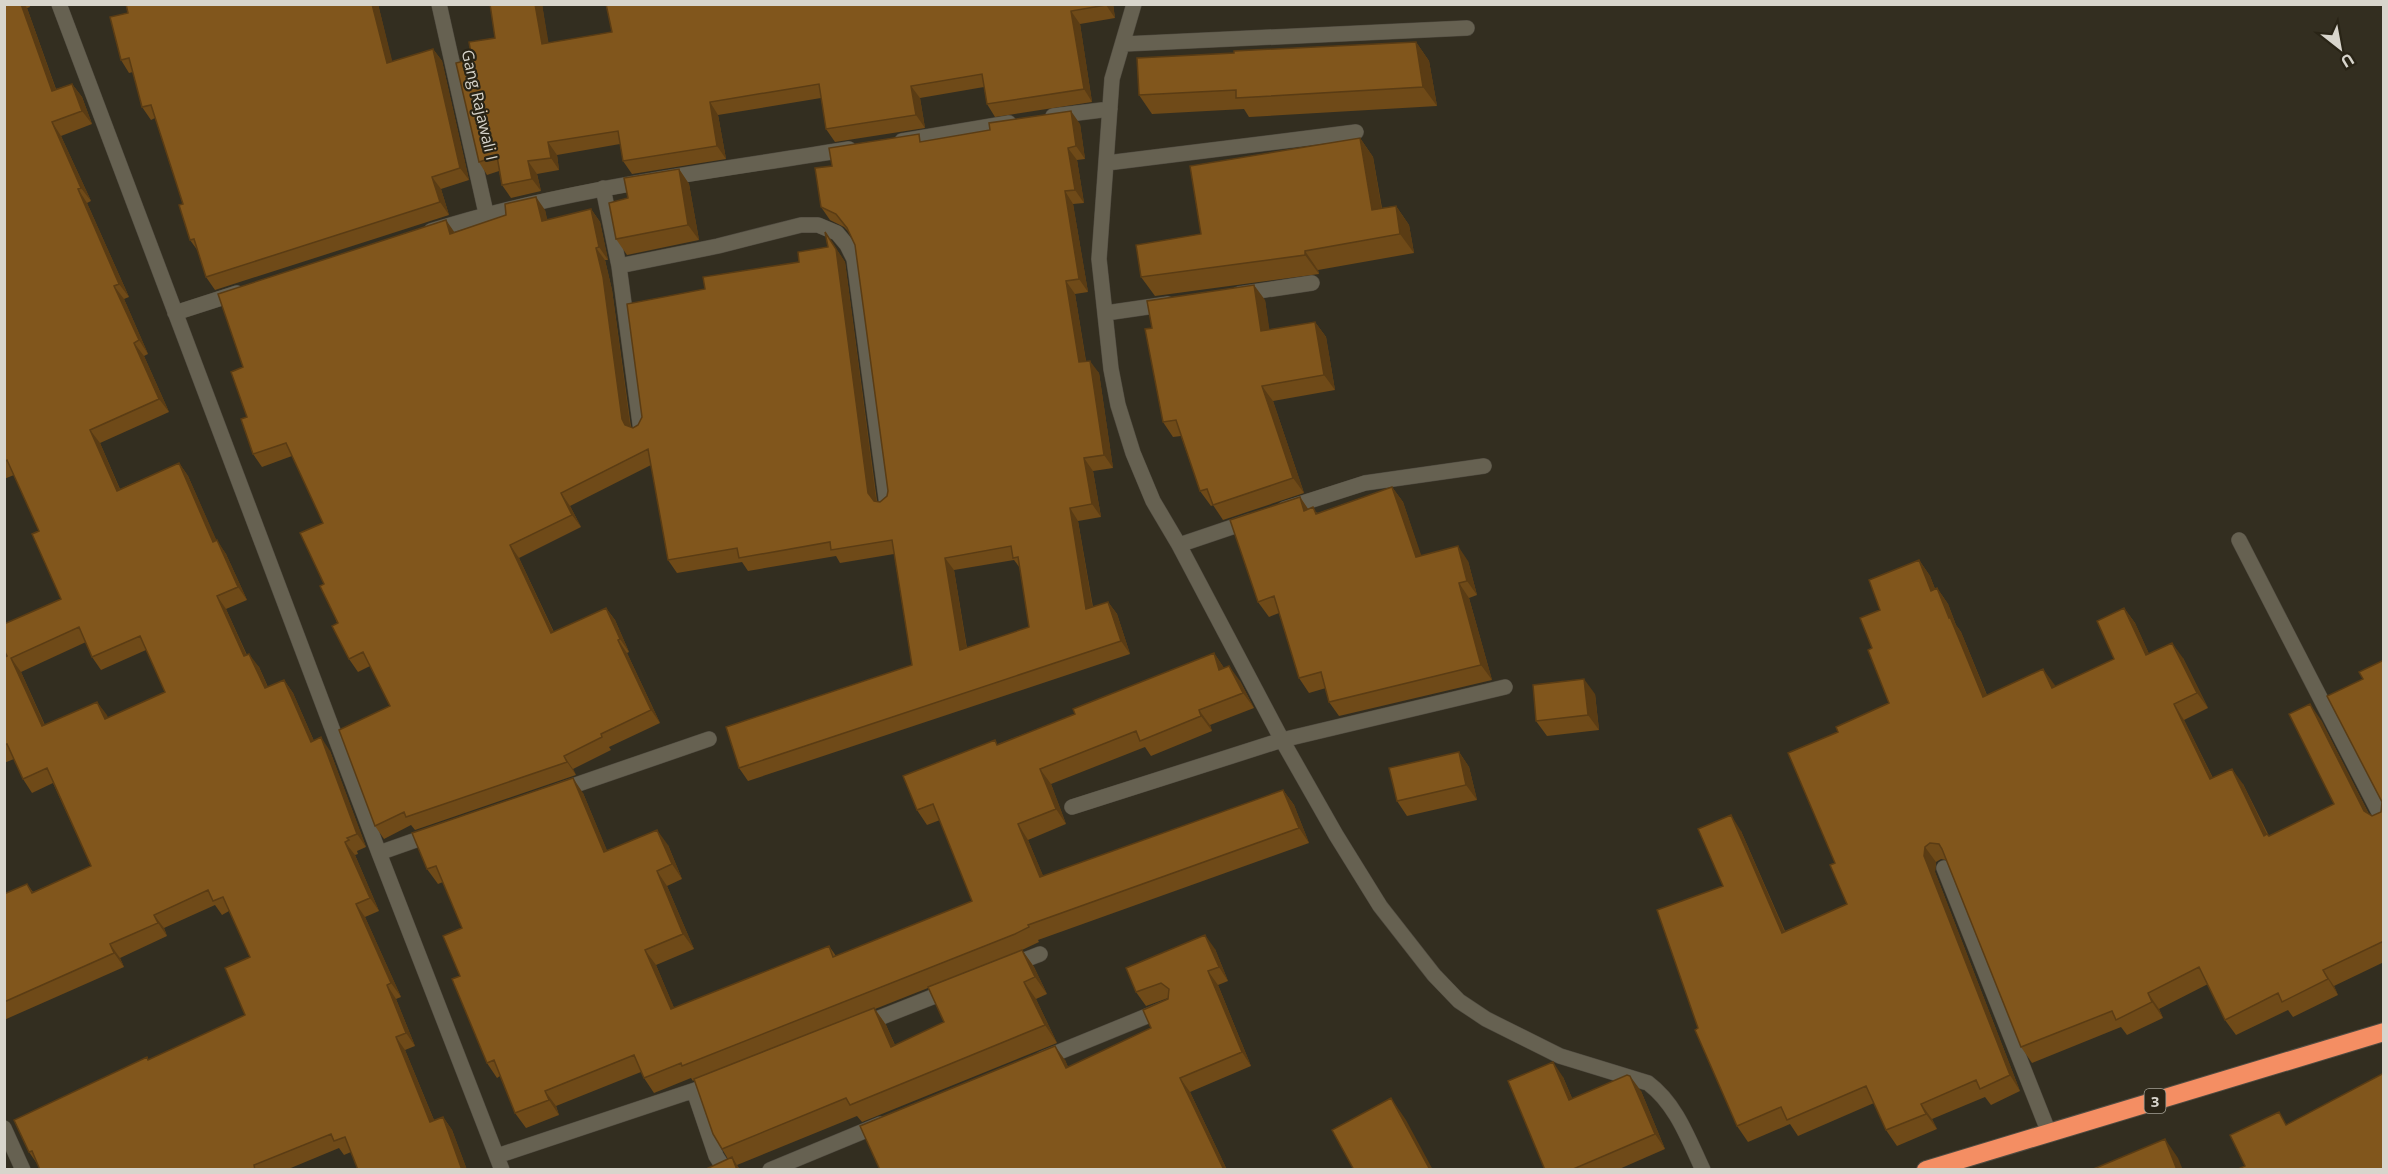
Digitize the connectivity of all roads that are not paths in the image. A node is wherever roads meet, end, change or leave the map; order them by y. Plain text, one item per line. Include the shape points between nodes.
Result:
1 (59, 4) edge
2 (439, 4) edge
3 (1134, 4) edge
4 (1467, 28) dead end
5 (1124, 44) junction
6 (1110, 109) junction
7 (1356, 132) dead end
8 (884, 144) edge
9 (861, 147) edge
10 (1107, 163) junction
11 (603, 188) junction
12 (486, 213) junction
13 (420, 235) edge
14 (619, 266) junction
15 (1312, 284) dead end
16 (253, 288) edge
17 (1220, 297) edge
18 (1186, 302) edge
19 (175, 313) junction
20 (1106, 313) junction
21 (641, 431) edge
22 (1484, 466) dead end
23 (886, 505) edge
24 (2240, 540) dead end
25 (1179, 545) junction
26 (1505, 687) dead end
27 (709, 739) dead end
28 (1282, 740) junction
29 (544, 796) edge
30 (1072, 807) dead end
31 (2384, 822) edge
32 (445, 830) edge
33 (379, 853) junction
34 (1944, 867) edge
35 (1040, 954) dead end
36 (997, 971) edge
37 (965, 984) edge
38 (1170, 1007) edge
39 (846, 1031) edge
40 (2384, 1032) edge
41 (1025, 1066) edge
42 (727, 1078) edge
43 (694, 1091) junction
44 (892, 1120) edge
45 (4, 1128) edge
46 (2049, 1133) junction
47 (500, 1163) edge
48 (23, 1170) edge
49 (725, 1170) edge
50 (770, 1170) edge
51 (1702, 1170) edge
52 (1926, 1170) edge

1 - 19 street
2 - 12 street, Gang Rajawali I
3 - 5 street
4 - 5 street
5 - 6 street via 1112,79
6 - 8 street
6 - 10 street
7 - 10 street
9 - 11 street
10 - 20 street via 1099,260
11 - 12 street
11 - 14 street
12 - 13 street
14 - 21 street
14 - 23 street via 801,225 818,225 837,233 854,259
15 - 17 street
16 - 19 street
18 - 20 street
19 - 33 street
20 - 25 street via 1111,369 1133,453 1153,501
22 - 25 street via 1365,483
24 - 31 street
25 - 28 street
26 - 28 street
27 - 29 street
28 - 30 street
28 - 51 street via 1380,906 1434,975 1459,1000 1496,1024 1560,1056 1648,1083 1674,1110
32 - 33 street
33 - 47 street
34 - 46 street
35 - 36 street
37 - 39 street
38 - 41 street
40 - 46 highway, 3
42 - 43 street
43 - 47 street
43 - 49 street via 716,1156
44 - 50 street
45 - 48 street
46 - 52 highway, 3

